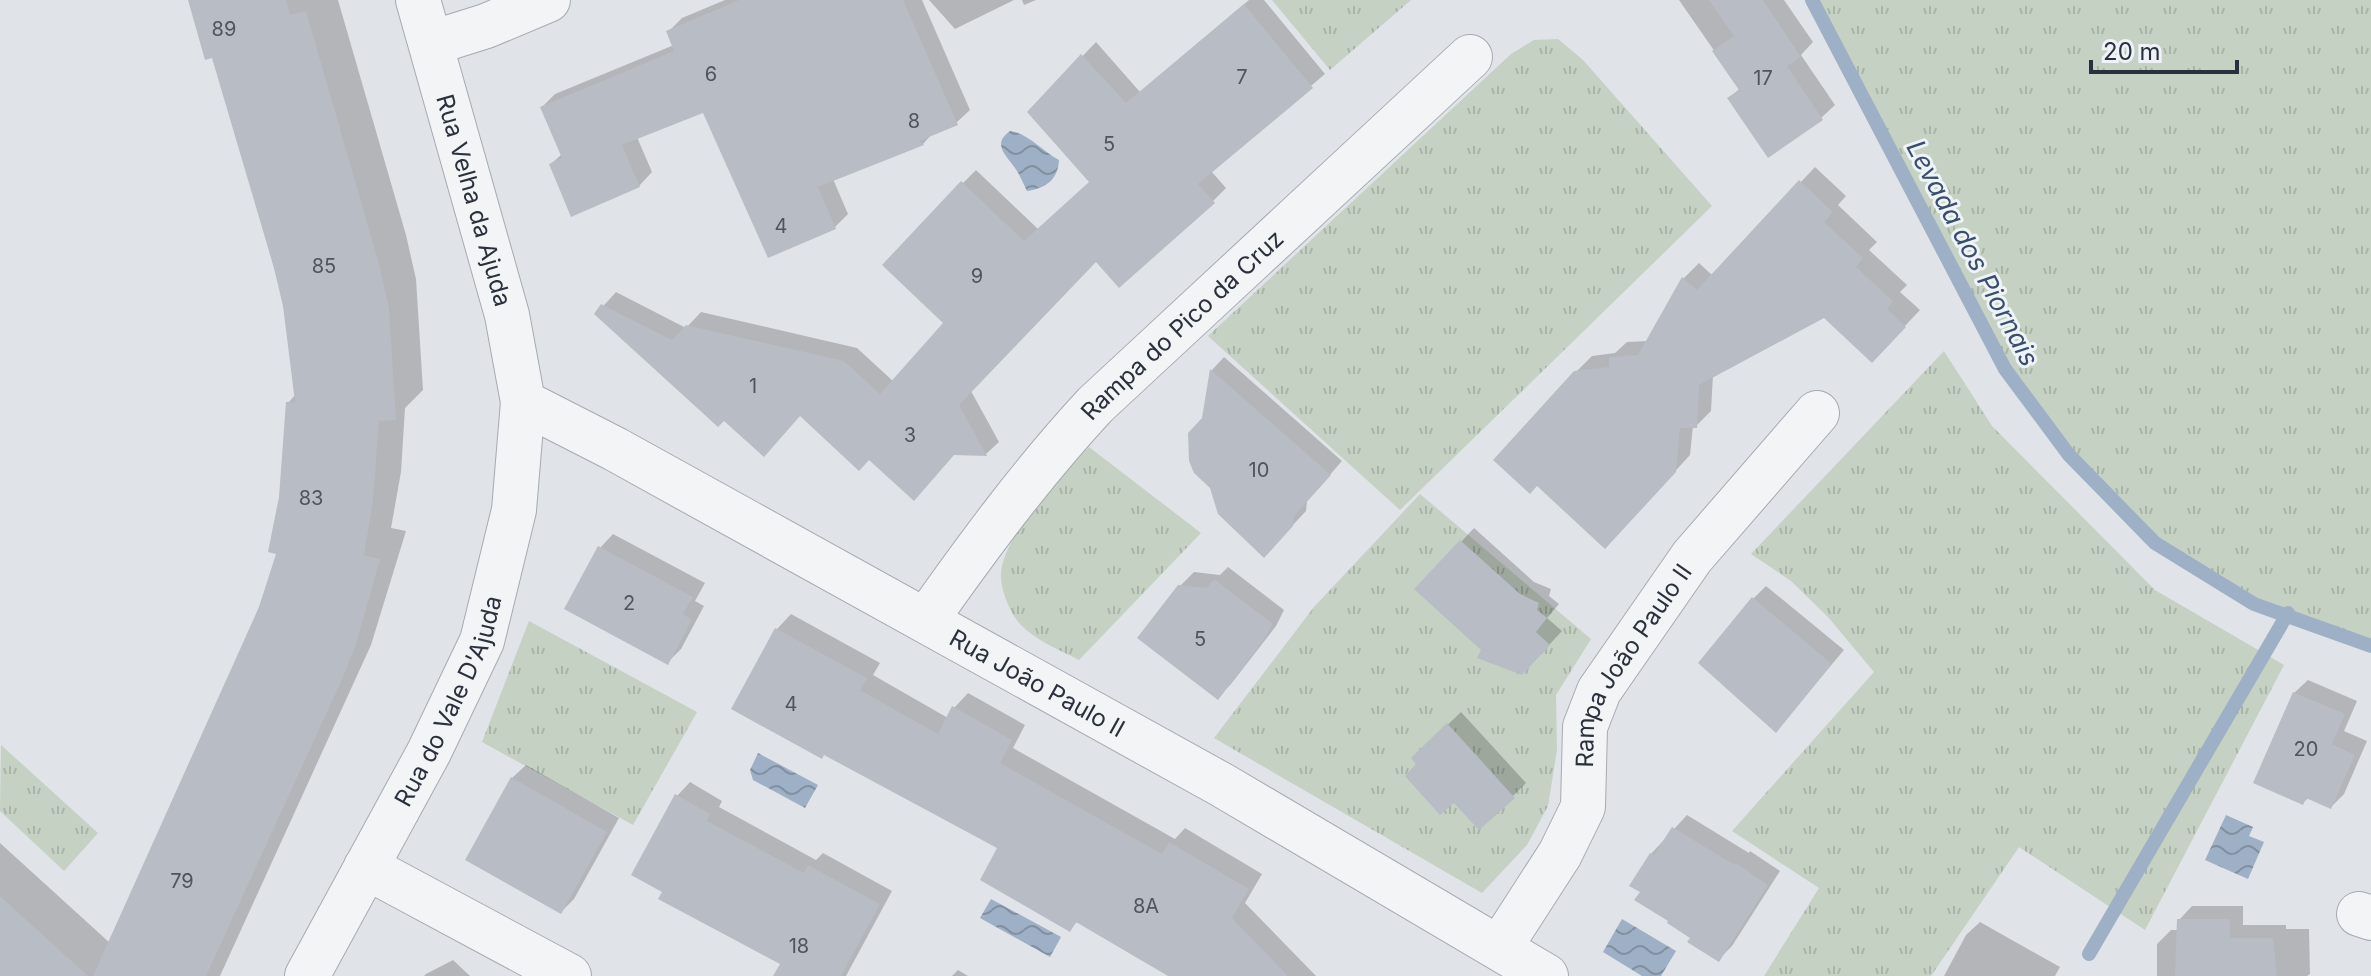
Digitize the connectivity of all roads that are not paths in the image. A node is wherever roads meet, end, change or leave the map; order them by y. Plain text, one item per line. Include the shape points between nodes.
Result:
1 (418, 0) edge
2 (548, 0) edge
3 (432, 43) junction
4 (1470, 57) dead end
5 (523, 402) junction
6 (1817, 413) dead end
7 (926, 620) junction
8 (366, 867) junction
9 (1500, 947) junction
10 (307, 976) edge
11 (569, 976) edge
12 (1546, 976) edge

1 - 3 street, Rua Velha da Ajuda
2 - 3 street
3 - 5 street, Rua Velha da Ajuda via 507,315
4 - 7 street, Rampa do Pico da Cruz via 1095,405 1004,511
5 - 7 street, Rua João Paulo II
5 - 8 street, Rua do Vale D'Ajuda via 514,510 482,641
6 - 9 street, Rampa João Paulo II via 1692,557 1599,691 1585,727 1583,807 1560,854
7 - 9 street, Rua João Paulo II
8 - 10 street, Rua do Vale D'Ajuda
8 - 11 street
9 - 12 street, Rua João Paulo II

